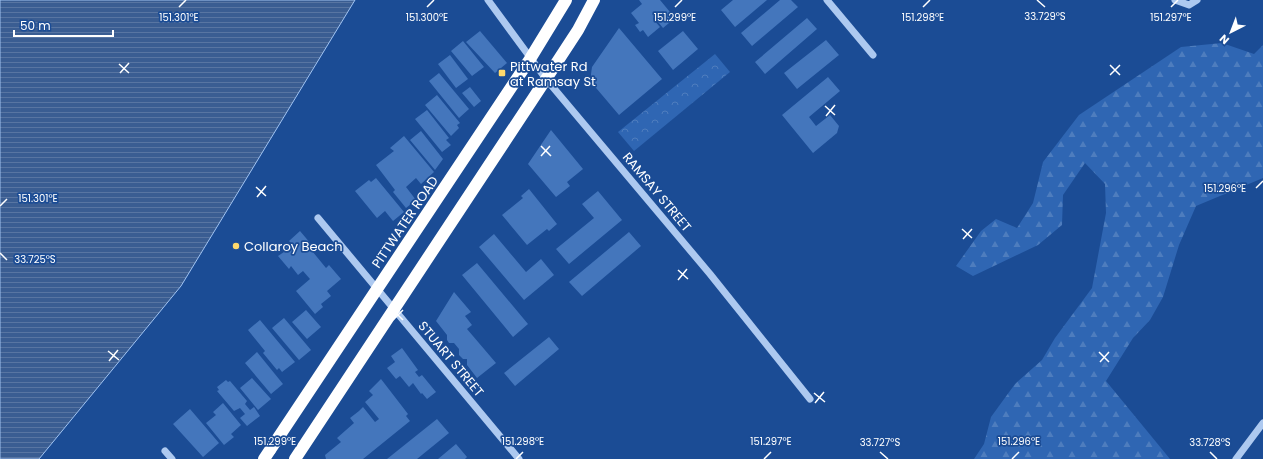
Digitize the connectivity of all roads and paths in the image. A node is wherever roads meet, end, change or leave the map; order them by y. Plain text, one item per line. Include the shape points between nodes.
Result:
1 (488, 0) edge
2 (566, 0) edge
3 (594, 0) edge
4 (827, 0) edge
5 (1174, 0) edge
6 (1198, 0) edge
7 (873, 55) dead end
8 (530, 59) junction
9 (546, 79) junction
10 (318, 218) dead end
11 (377, 289) junction
12 (394, 309) junction
13 (810, 399) dead end
14 (1263, 423) edge
15 (166, 450) dead end
16 (172, 459) edge
17 (264, 459) edge
18 (295, 459) edge
19 (519, 459) edge
20 (1236, 459) edge

1 - 8 street, RAMSAY STREET
2 - 8 highway, PITTWATER ROAD
3 - 9 highway
4 - 7 street
5 - 6 street via 1189,5
8 - 9 street, RAMSAY STREET
8 - 11 highway, PITTWATER ROAD
9 - 12 highway
9 - 13 street, RAMSAY STREET via 710,274
10 - 11 street, STUART STREET
11 - 12 street, STUART STREET
11 - 17 highway, PITTWATER ROAD
12 - 18 highway
12 - 19 street, STUART STREET
14 - 20 street
15 - 16 street

